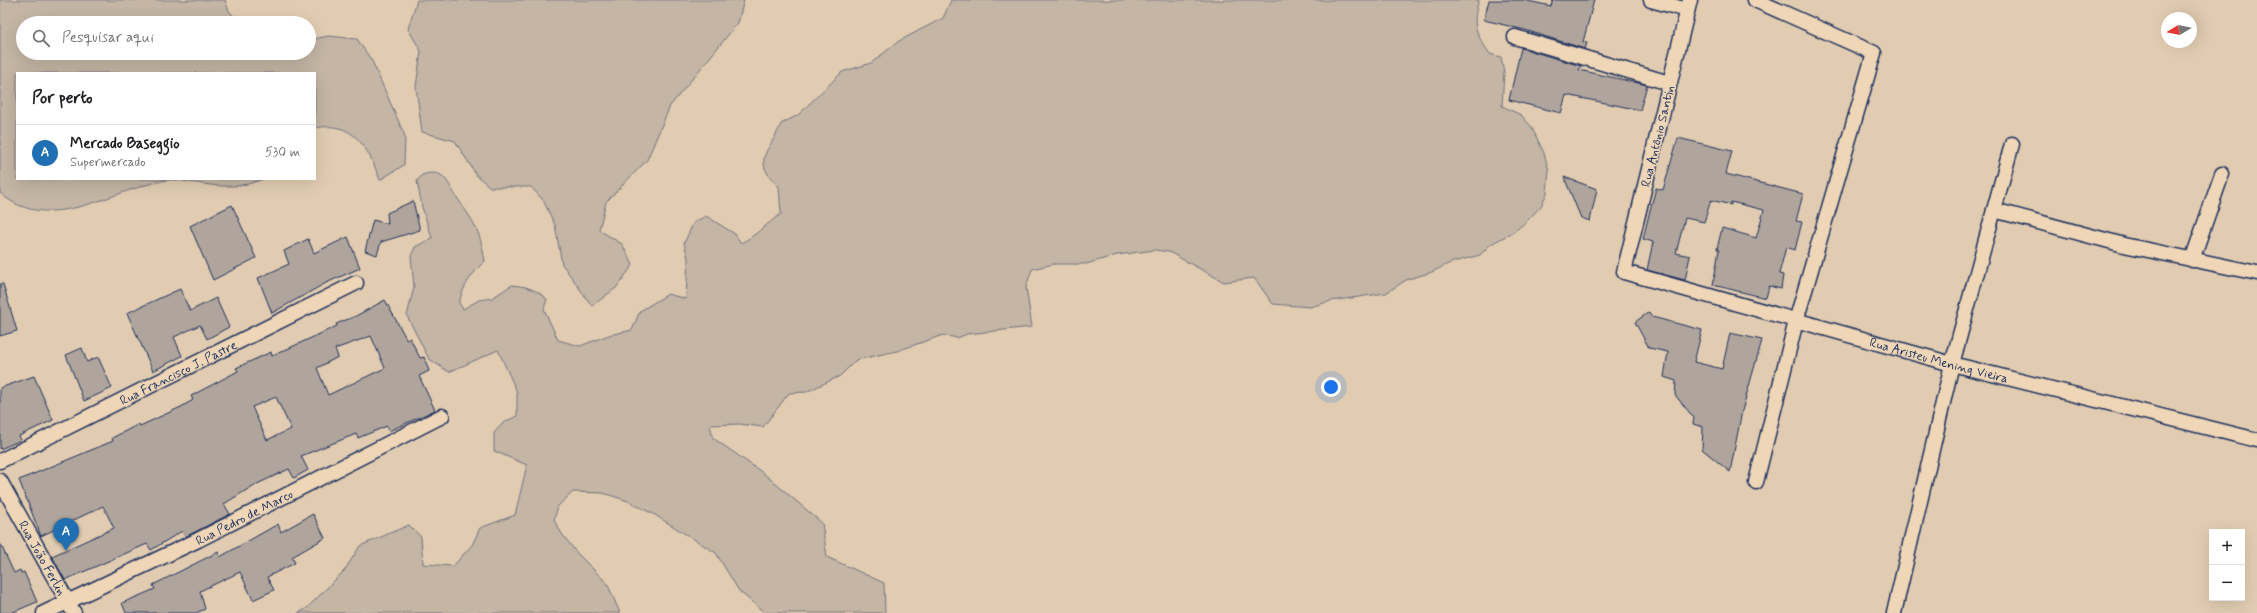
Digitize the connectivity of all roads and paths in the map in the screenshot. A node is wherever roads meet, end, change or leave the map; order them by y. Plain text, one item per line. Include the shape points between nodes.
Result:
1 (1651, 0) edge
2 (1755, 0) edge
3 (1688, 5) edge
4 (1515, 37) dead end
5 (1669, 83) junction
6 (2012, 144) dead end
7 (2222, 174) dead end
8 (1994, 210) junction
9 (2192, 260) junction
10 (1624, 272) joint
11 (2257, 273) edge
12 (356, 283) dead end
13 (1796, 321) junction
14 (1952, 364) junction
15 (442, 416) dead end
16 (2257, 440) edge
17 (0, 461) edge
18 (0, 481) edge
19 (1756, 482) dead end
20 (70, 608) edge
21 (44, 613) edge
22 (1894, 613) edge

1 - 3 street
2 - 13 street via 1874,53
3 - 5 street, Rua Antônio Santin
4 - 5 street
5 - 10 street, Rua Antônio Santin
6 - 8 street
7 - 9 street
8 - 9 street via 2124,245
8 - 14 street
9 - 11 street
10 - 13 street, Rua Aristeu Mening Vieira
12 - 17 street, Rua Francisco J. Pastre
13 - 14 street, Rua Aristeu Mening Vieira
13 - 19 street
14 - 16 street, Rua Aristeu Mening Vieira
14 - 22 street
15 - 20 street, Rua Pedro de Marco
18 - 20 street, Rua João Ferlin
20 - 21 street, Rua Pedro de Marco

